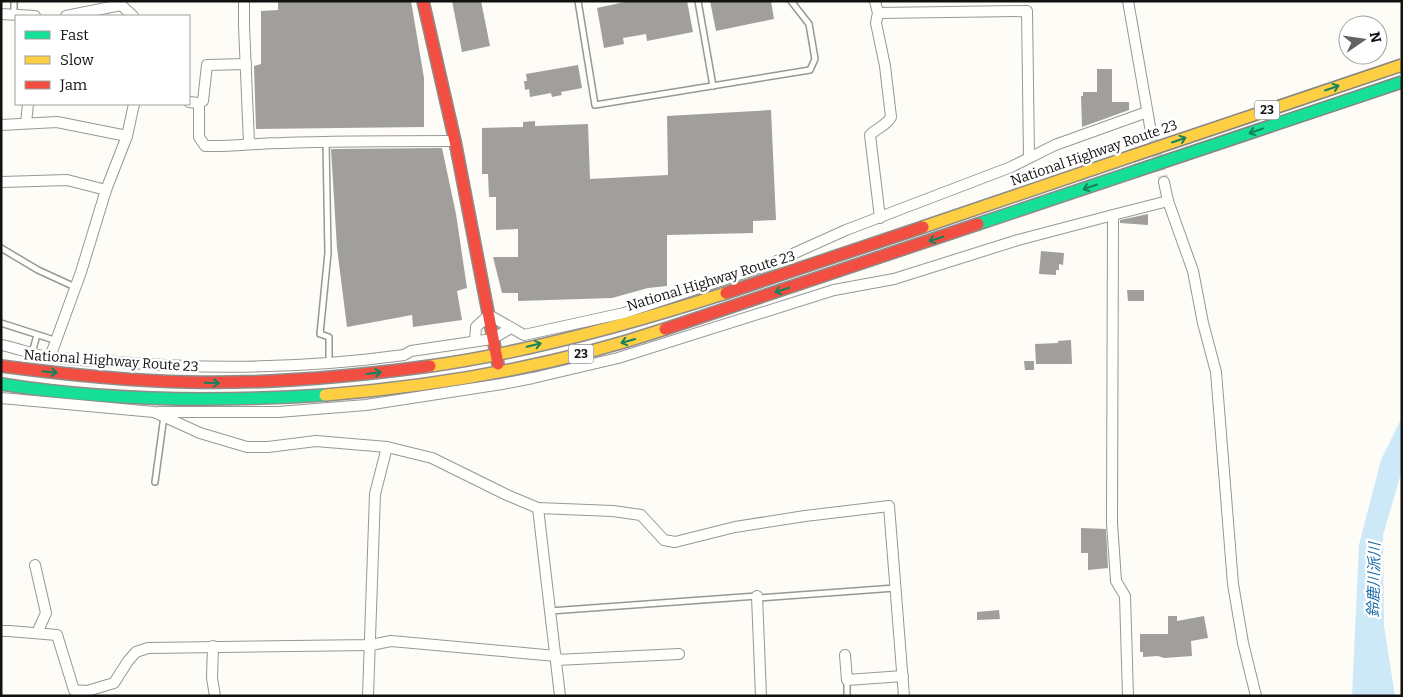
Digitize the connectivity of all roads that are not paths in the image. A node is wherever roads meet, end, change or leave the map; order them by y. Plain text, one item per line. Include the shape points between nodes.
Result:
1 (14, 1) edge
2 (244, 1) edge
3 (423, 1) edge
4 (578, 1) edge
5 (698, 1) edge
6 (791, 1) edge
7 (874, 1) edge
8 (1128, 1) edge
9 (120, 3) edge
10 (878, 13) junction
11 (1, 14) edge
12 (14, 14) junction
13 (24, 15) edge
14 (70, 15) edge
15 (132, 15) edge
16 (246, 64) junction
17 (1402, 65) edge
18 (1402, 82) edge
19 (713, 86) junction
20 (194, 103) edge
21 (28, 105) edge
22 (134, 105) edge
23 (1147, 112) junction
24 (26, 123) junction
25 (1, 125) edge
26 (1151, 132) tunnel mouth
27 (127, 136) junction
28 (455, 141) junction
29 (326, 142) junction
30 (249, 143) junction
31 (1030, 157) junction
32 (2, 182) edge
33 (1164, 182) tunnel mouth
34 (106, 190) junction
35 (1168, 201) junction
36 (1113, 215) junction
37 (880, 218) junction
38 (1, 248) edge
39 (75, 287) junction
40 (489, 315) junction
41 (1, 324) edge
42 (511, 328) junction
43 (37, 335) junction
44 (51, 339) dead end
45 (492, 339) junction
46 (475, 341) junction
47 (1, 345) edge
48 (32, 353) junction
49 (496, 354) junction
50 (404, 355) junction
51 (50, 357) junction
52 (329, 363) junction
53 (1, 366) edge
54 (406, 369) junction
55 (500, 372) junction
56 (1, 384) edge
57 (1, 398) edge
58 (159, 414) junction
59 (387, 447) junction
60 (155, 482) dead end
61 (538, 508) junction
62 (35, 565) dead end
63 (896, 588) junction
64 (757, 597) junction
65 (550, 611) junction
66 (1, 631) edge
67 (37, 633) junction
68 (371, 645) junction
69 (213, 646) junction
70 (679, 654) dead end
71 (845, 655) dead end
72 (556, 658) junction
73 (903, 676) junction
74 (847, 680) junction
75 (87, 693) edge
76 (215, 696) edge
77 (368, 696) edge
78 (560, 696) edge
79 (760, 696) edge
80 (847, 696) edge
81 (904, 696) edge
82 (1128, 696) edge
83 (1256, 696) edge

1 - 12 lane
2 - 16 street
3 - 28 main road
4 - 19 lane via 595,105
5 - 19 lane
6 - 19 lane via 808,24 815,59 810,70
7 - 10 street
8 - 23 street
9 - 14 street
9 - 15 street
10 - 31 street via 1027,10
10 - 37 street via 876,23 891,117 870,136
11 - 12 street
12 - 13 street
16 - 20 street via 207,65 203,101
16 - 30 street
49 -> 17 main road, National Highway Route 23 / 23, bridge via 645,319 766,281
18 -> 55 main road, National Highway Route 23 / 23, bridge via 638,338
20 - 30 street via 199,137 206,146 228,147
21 - 24 street
22 - 27 street
23 - 26 street
23 - 31 street
24 - 25 street
24 - 27 street via 57,122
27 - 34 street
28 - 29 street
28 - 40 main road
29 - 30 street
29 - 52 lane via 328,253 320,334 329,337
31 - 37 street
32 - 34 street via 66,180
33 - 35 street
34 - 39 street
35 - 36 street
35 - 83 street via 1193,271 1216,372 1233,584
36 - 58 street via 1018,240 894,279 834,290 569,371 356,406 278,412
36 - 82 street via 1112,523 1116,581 1125,596
37 - 42 street via 768,265 624,313 524,335
38 - 39 lane
39 - 51 street
40 - 42 street
40 - 45 main road
40 - 46 street via 476,326
41 - 43 lane
42 - 45 street
43 - 44 lane
43 - 48 lane
45 - 46 street
45 - 49 main road
46 - 50 street
47 - 48 street
48 - 51 street
49 - 54 main road, National Highway Route 23 / 23
49 - 55 main road
50 - 52 street
50 - 54 street
51 - 52 street via 214,367
53 -> 54 main road, National Highway Route 23 / 23 via 123,380 210,383 297,381
55 - 56 main road, National Highway Route 23 / 23 via 346,394 261,398 118,396
57 - 58 street
58 - 59 street via 247,447 316,440
58 - 60 lane
59 - 61 street via 432,458
59 - 68 street via 375,494
61 - 63 street via 640,515 664,540 675,542 735,527 889,506
61 - 65 street
62 - 67 street via 46,613
63 - 64 lane
63 - 73 street
64 - 65 lane
64 - 79 street
65 - 72 street
66 - 67 street
67 - 75 street via 57,635 74,690
68 - 69 street
68 - 72 street via 391,641
68 - 77 street
69 - 75 street via 148,648 136,652 114,683
69 - 76 street
70 - 72 street
71 - 74 street
72 - 78 street
73 - 74 street
73 - 81 street
74 - 80 lane

